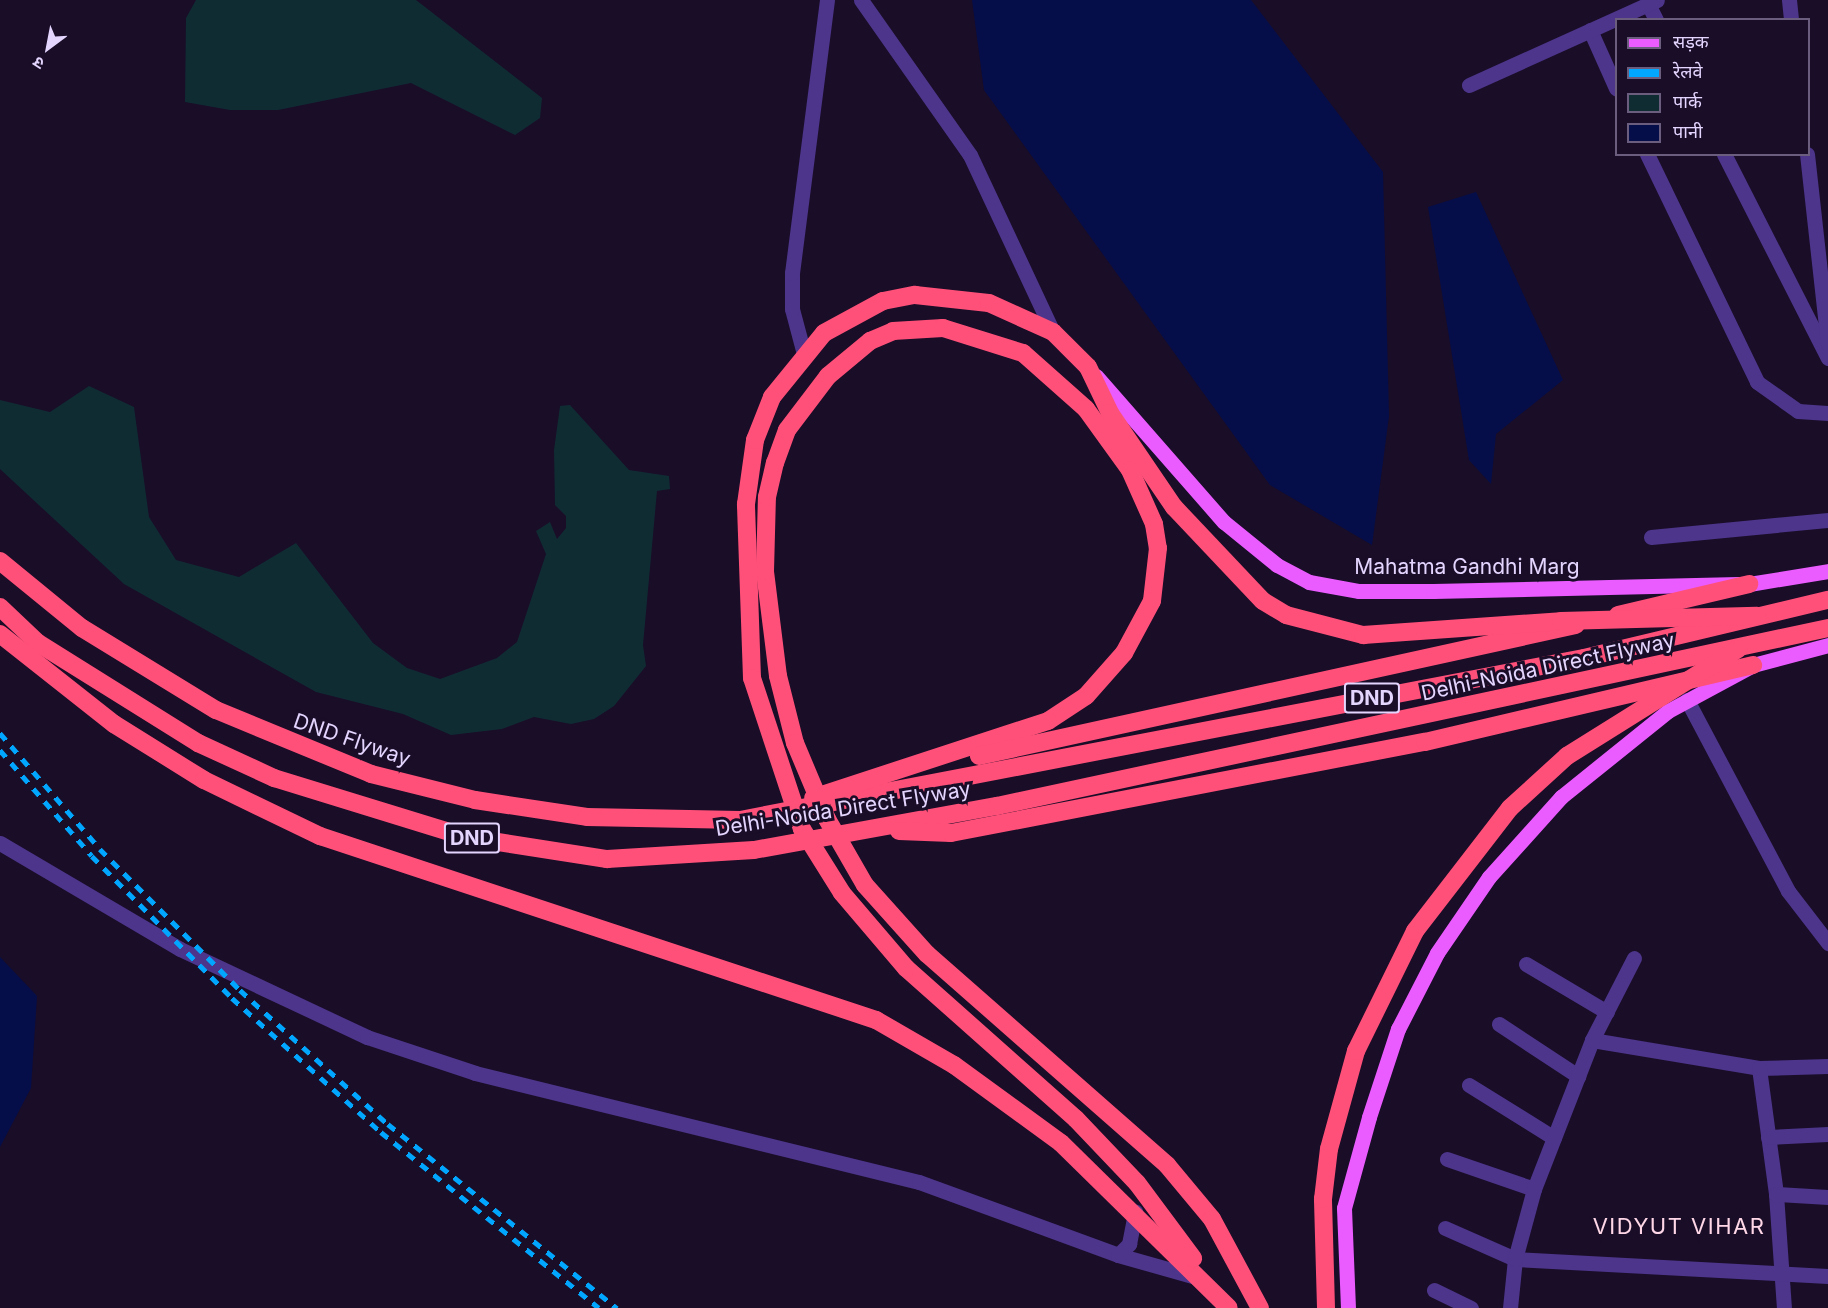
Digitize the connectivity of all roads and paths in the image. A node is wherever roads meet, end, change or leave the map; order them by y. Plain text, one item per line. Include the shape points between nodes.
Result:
1 (828, 0) edge
2 (861, 0) edge
3 (1789, 0) edge
4 (1653, 2) edge
5 (1617, 18) edge
6 (1656, 18) edge
7 (1791, 18) edge
8 (1615, 19) edge
9 (1590, 30) junction
10 (1615, 84) edge
11 (1468, 85) dead end
12 (1648, 156) edge
13 (1725, 156) edge
14 (1807, 156) edge
15 (1053, 332) junction
16 (1828, 344) edge
17 (804, 354) junction
18 (1828, 358) edge
19 (1088, 367) junction
20 (1828, 413) edge
21 (1828, 520) edge
22 (1651, 537) dead end
23 (0, 561) edge
24 (1828, 571) edge
25 (1749, 584) junction
26 (1828, 600) edge
27 (0, 607) edge
28 (1757, 616) junction
29 (1828, 628) edge
30 (0, 634) edge
31 (1828, 645) edge
32 (1738, 649) junction
33 (1753, 665) junction
34 (1687, 700) junction
35 (889, 775) junction
36 (740, 820) junction
37 (864, 830) junction
38 (0, 843) edge
39 (1828, 943) edge
40 (1634, 958) dead end
41 (1526, 964) dead end
42 (1607, 1012) junction
43 (1498, 1024) dead end
44 (1592, 1040) junction
45 (1828, 1066) edge
46 (1759, 1068) junction
47 (1578, 1076) junction
48 (1469, 1085) dead end
49 (1828, 1134) edge
50 (1768, 1137) junction
51 (1554, 1138) junction
52 (1447, 1159) dead end
53 (1534, 1189) junction
54 (1776, 1194) junction
55 (1828, 1197) edge
56 (1135, 1212) junction
57 (1445, 1228) dead end
58 (1118, 1255) junction
59 (1515, 1259) junction
60 (1781, 1276) junction
61 (1828, 1276) edge
62 (1196, 1277) junction
63 (1434, 1290) dead end
64 (1229, 1308) edge
65 (1260, 1308) edge
66 (1326, 1308) edge
67 (1348, 1308) edge
68 (1471, 1308) edge
69 (1510, 1308) edge
70 (1784, 1308) edge

1 - 17 street via 792,273 792,309
2 - 15 street via 970,155
3 - 7 street
4 - 5 street
4 - 6 street
8 - 9 street
9 - 10 street
9 - 11 street
12 - 20 street via 1757,382 1798,411
13 - 18 street
14 - 16 street
15 - 17 highway via 989,303 915,295 857,313
15 - 19 highway
17 - 64 highway, bridge via 772,397 749,466 744,552 752,678 802,829 842,893 906,968 1076,1119 1137,1183
19 - 25 main road, Mahatma Gandhi Marg via 1224,522 1277,565 1309,582 1368,591
19 - 28 highway, bridge via 1110,413 1174,507 1263,601 1286,615 1363,635 1561,621
21 - 22 street
23 - 36 highway, DND Flyway via 82,628 216,710 294,747 371,774 475,800 587,817
24 - 25 main road, Mahatma Gandhi Marg
25 - 35 highway via 1397,668
26 - 28 highway
27 - 37 highway, Delhi-Noida Direct Flyway / DND via 38,643 198,743 354,805 466,837 608,859 754,850
28 - 36 highway, Delhi-Noida Direct Flyway / DND, bridge via 1584,658 986,776
29 - 32 highway, Delhi-Noida Direct Flyway
30 - 56 highway via 114,724 204,780 320,836 876,1020 954,1065 1061,1143
31 - 33 main road
32 - 37 highway, Delhi-Noida Direct Flyway / DND via 997,806
32 - 66 highway, bridge via 1567,756 1489,832 1415,931 1356,1052 1329,1149 1323,1199
33 - 34 main road
33 - 37 highway via 1425,741 951,833
34 - 39 street via 1788,891
34 - 67 main road via 1561,797 1489,877 1437,954 1398,1029 1344,1208
35 - 36 highway
35 - 65 highway, bridge via 1048,721 1086,696 1124,653 1152,601 1158,548 1154,524 1130,470 1086,409 1045,369 994,340 919,328 870,341 828,376 787,430 767,497 765,571 778,676 795,743 827,819 866,885 927,954 1167,1165 1212,1219
38 - 58 street via 180,949 367,1037 475,1073 919,1182
40 - 42 street
41 - 42 street
42 - 44 street
43 - 47 street
44 - 46 street
44 - 47 street
45 - 46 street
46 - 50 street
47 - 51 street
48 - 51 street
49 - 50 street
50 - 54 street
51 - 53 street
52 - 53 street
53 - 59 street
54 - 55 street
54 - 60 street
56 - 58 street via 1129,1244
56 - 62 highway
57 - 59 street
58 - 62 street
59 - 60 street
59 - 69 street
60 - 61 street
60 - 70 street
62 - 64 highway
63 - 68 street

